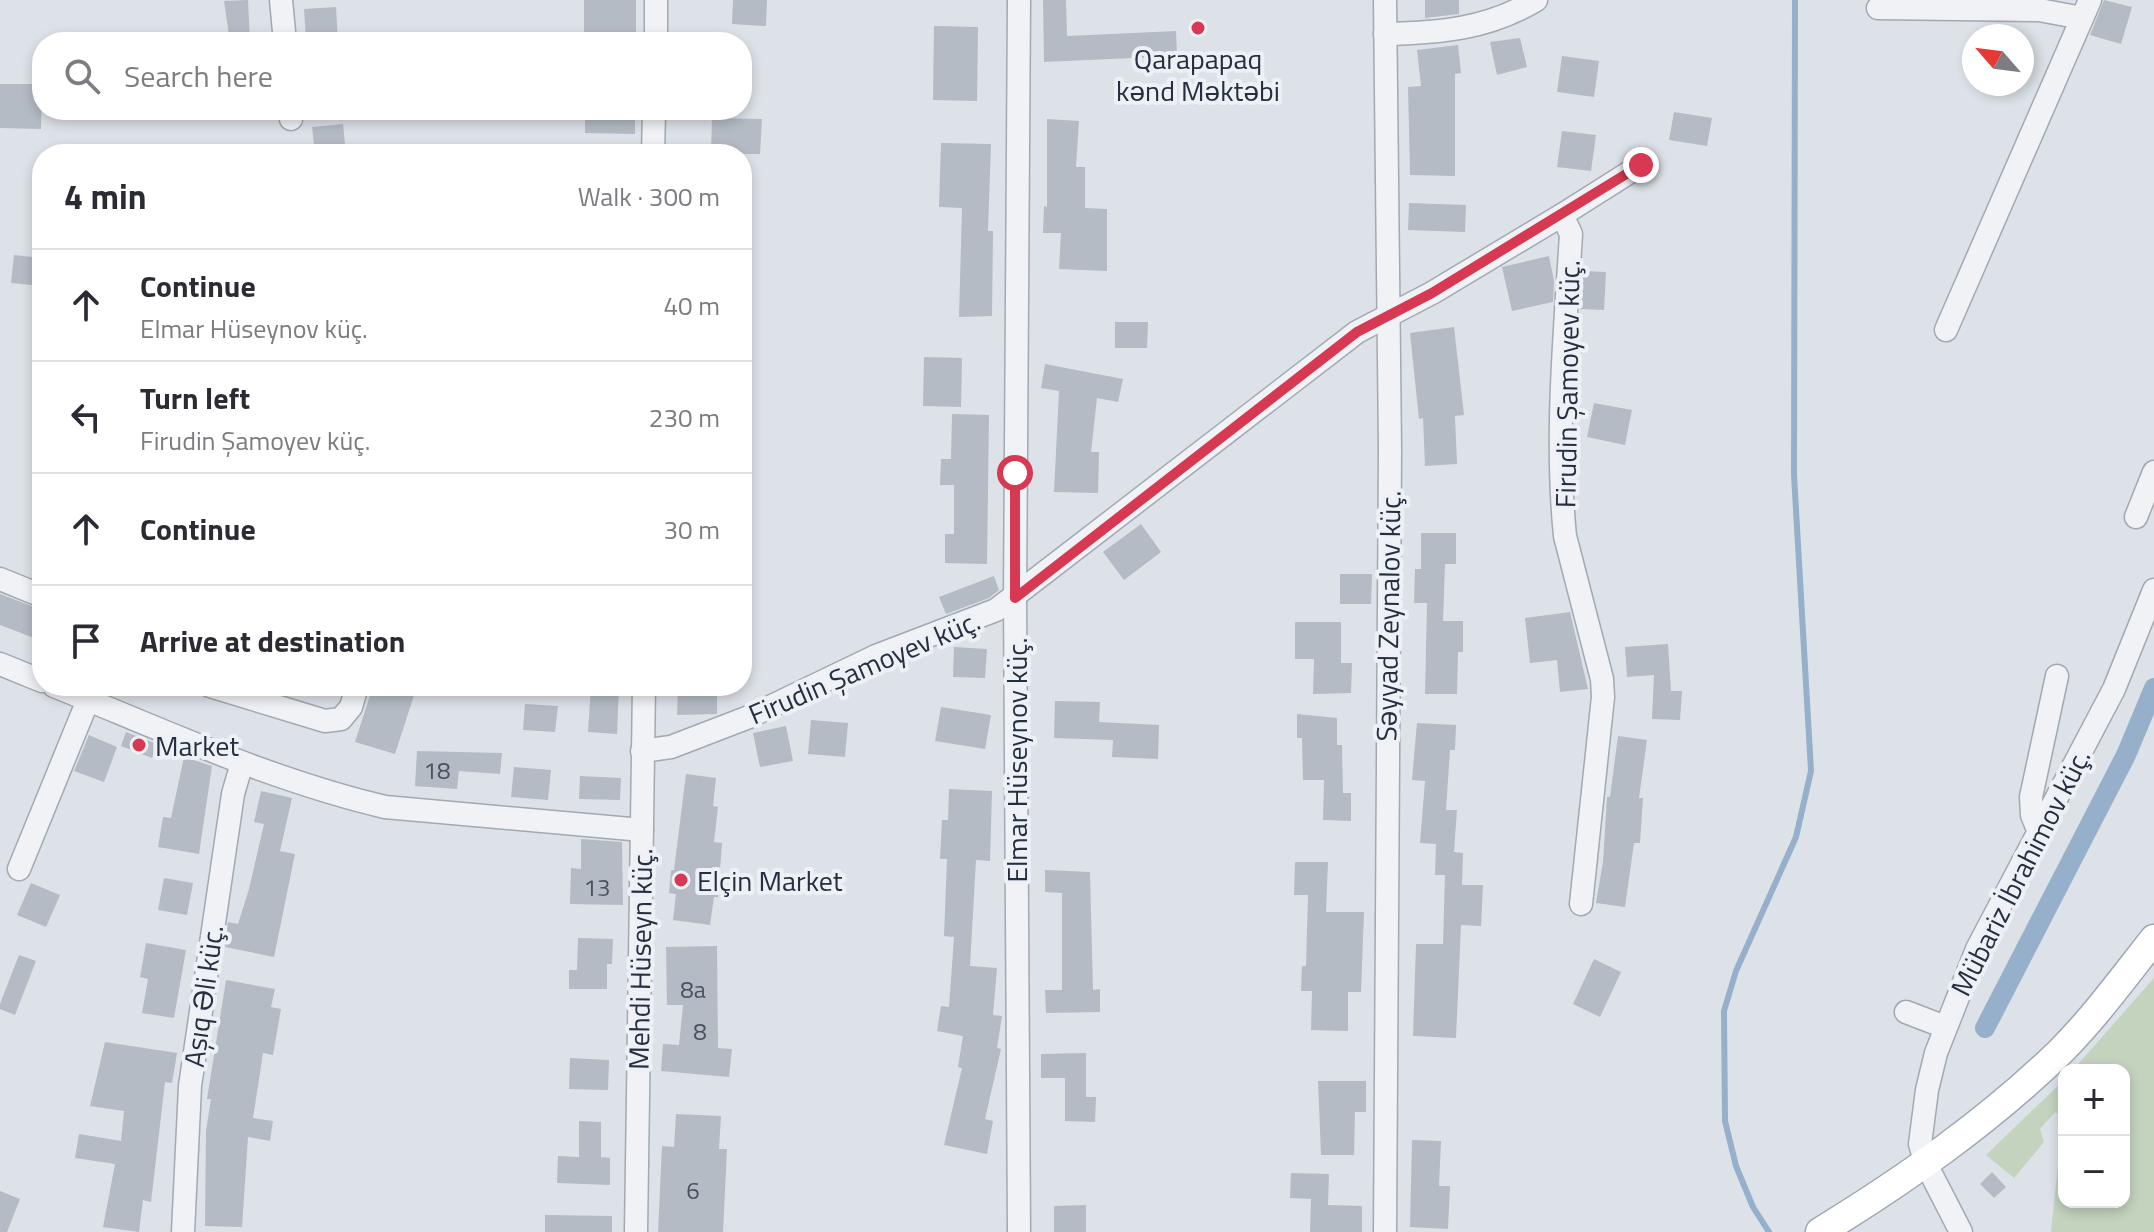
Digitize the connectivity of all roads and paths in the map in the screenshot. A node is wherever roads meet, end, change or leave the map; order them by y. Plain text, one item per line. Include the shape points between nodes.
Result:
1 (281, 0) edge
2 (656, 0) edge
3 (1019, 0) edge
4 (1385, 0) edge
5 (1536, 0) edge
6 (1878, 8) dead end
7 (2086, 9) edge
8 (284, 32) edge
9 (656, 32) edge
10 (1385, 34) junction
11 (654, 120) edge
12 (653, 144) edge
13 (1641, 165) dead end
14 (1562, 215) junction
15 (1386, 315) junction
16 (1946, 330) dead end
17 (2154, 472) edge
18 (2136, 517) dead end
19 (0, 579) edge
20 (2154, 590) edge
21 (32, 592) edge
22 (1015, 598) junction
23 (0, 664) edge
24 (2057, 676) dead end
25 (32, 677) edge
26 (69, 696) edge
27 (82, 696) edge
28 (243, 696) edge
29 (354, 696) edge
30 (644, 696) edge
31 (642, 751) junction
32 (242, 763) junction
33 (642, 830) junction
34 (2039, 832) junction
35 (19, 869) dead end
36 (1581, 904) dead end
37 (2154, 939) edge
38 (1906, 1012) dead end
39 (1945, 1027) junction
40 (1926, 1164) junction
41 (183, 1232) edge
42 (636, 1232) edge
43 (1019, 1232) edge
44 (1385, 1232) edge
45 (1820, 1232) edge
46 (1961, 1232) edge

1 - 8 street
2 - 9 street
3 - 22 street, Elmar Hüseynov küç.
4 - 10 street, Səyyad Zeynalov küç.
5 - 10 street via 1476,27
6 - 7 street
7 - 16 street
10 - 15 street, Səyyad Zeynalov küç.
11 - 12 street
13 - 14 street
14 - 15 street, Firudin Şamoyev küç.
14 - 36 street, Firudin Şamoyev küç. via 1571,234 1560,460 1563,514 1603,697
15 - 22 street, Firudin Şamoyev küç. via 1255,409
15 - 44 street, Səyyad Zeynalov küç. via 1390,449
17 - 18 street
19 - 21 street
20 - 34 street, Mübariz İbrahimov küç. via 2114,689
22 - 31 street, Firudin Şamoyev küç. via 749,717 671,747
22 - 43 street, Elmar Hüseynov küç.
23 - 25 street
24 - 34 street via 2031,797
26 - 35 street
27 - 32 street
28 - 29 street via 325,721 341,719
30 - 31 street, Mehdi Hüseyn küç.
31 - 33 street, Mehdi Hüseyn küç.
32 - 33 street via 385,807
32 - 41 street, Aşıq Əli küç. via 228,822 194,1055
33 - 42 street, Mehdi Hüseyn küç.
34 - 39 street, Mübariz İbrahimov küç. via 1977,949
37 - 40 main road via 2061,1051
38 - 39 street
39 - 40 street, Mübariz İbrahimov küç. via 1921,1128
40 - 45 main road
40 - 46 street

